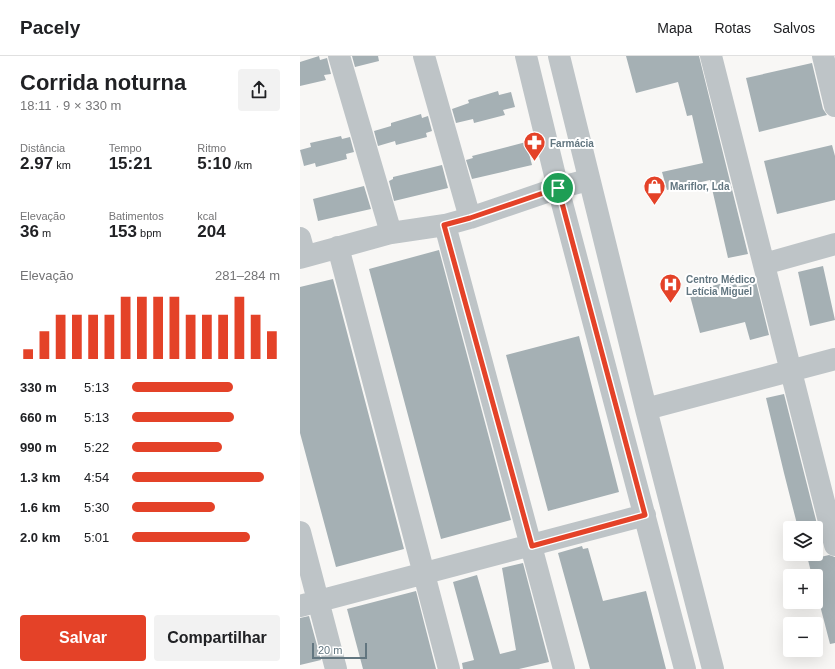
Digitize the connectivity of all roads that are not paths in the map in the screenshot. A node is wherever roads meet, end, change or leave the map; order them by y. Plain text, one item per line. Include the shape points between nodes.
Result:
1 (339, 56) edge
2 (424, 56) edge
3 (526, 56) edge
4 (559, 56) edge
5 (711, 56) edge
6 (828, 60) edge
7 (835, 106) edge
8 (588, 180) junction
9 (558, 188) junction
10 (470, 218) junction
11 (444, 225) junction
12 (391, 233) junction
13 (835, 244) edge
14 (338, 247) junction
15 (302, 251) edge
16 (764, 264) junction
17 (835, 359) edge
18 (790, 370) junction
19 (646, 409) junction
20 (645, 515) junction
21 (300, 532) edge
22 (835, 545) edge
23 (532, 546) junction
24 (424, 574) junction
25 (310, 604) edge
26 (336, 669) edge
27 (449, 669) edge
28 (564, 669) edge
29 (685, 669) edge
30 (713, 669) edge

1 - 12 street
2 - 10 street
3 - 9 street
4 - 8 street
5 - 16 street
6 - 7 street
8 - 9 street
8 - 19 street
9 - 10 street
9 - 20 street
10 - 11 street
11 - 12 street
11 - 23 street
12 - 14 street
13 - 16 street
14 - 15 street
14 - 24 street
16 - 18 street
17 - 18 street
18 - 19 street
18 - 22 street
19 - 30 street
20 - 23 street
20 - 29 street
21 - 25 street
23 - 24 street
23 - 28 street
24 - 25 street
24 - 27 street
25 - 26 street

